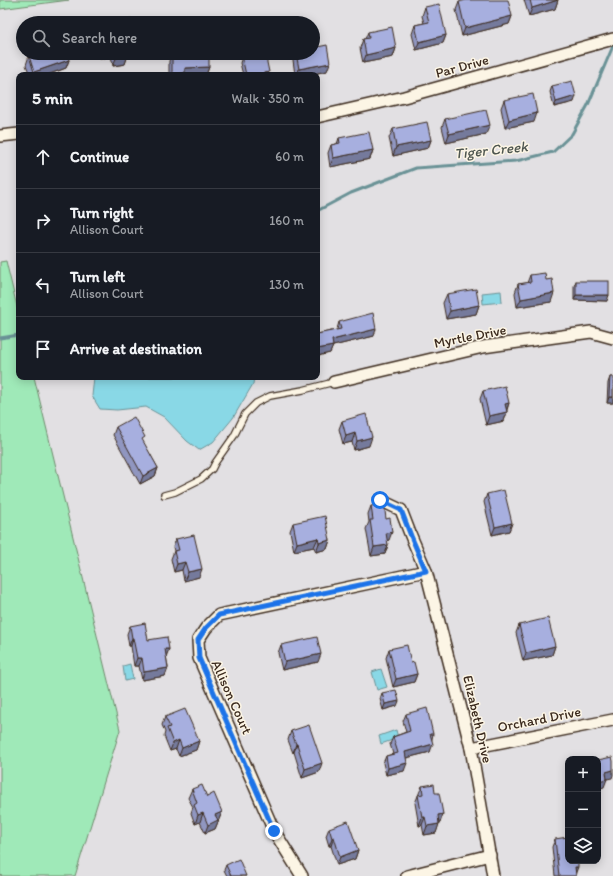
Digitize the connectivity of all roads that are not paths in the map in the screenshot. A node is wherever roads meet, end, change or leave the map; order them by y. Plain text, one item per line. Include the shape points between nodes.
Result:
1 (613, 39) edge
2 (320, 117) edge
3 (16, 134) edge
4 (0, 136) edge
5 (613, 338) edge
6 (334, 382) joint
7 (164, 495) dead end
8 (380, 500) dead end
9 (426, 571) junction
10 (613, 720) edge
11 (471, 748) junction
12 (490, 856) junction
13 (302, 876) edge
14 (407, 876) edge
15 (493, 876) edge

1 - 2 street, Par Drive
3 - 4 street
5 - 6 street, Myrtle Drive via 591,332 483,347
6 - 7 lane via 270,396 256,402 245,414 212,469 201,479
8 - 9 street, Elizabeth Drive via 401,510
9 - 11 street, Elizabeth Drive
9 - 13 street, Allison Court via 219,615 198,640 199,658 274,831
10 - 11 street, Orchard Drive
11 - 12 street, Elizabeth Drive
12 - 14 street
12 - 15 street, Elizabeth Drive

